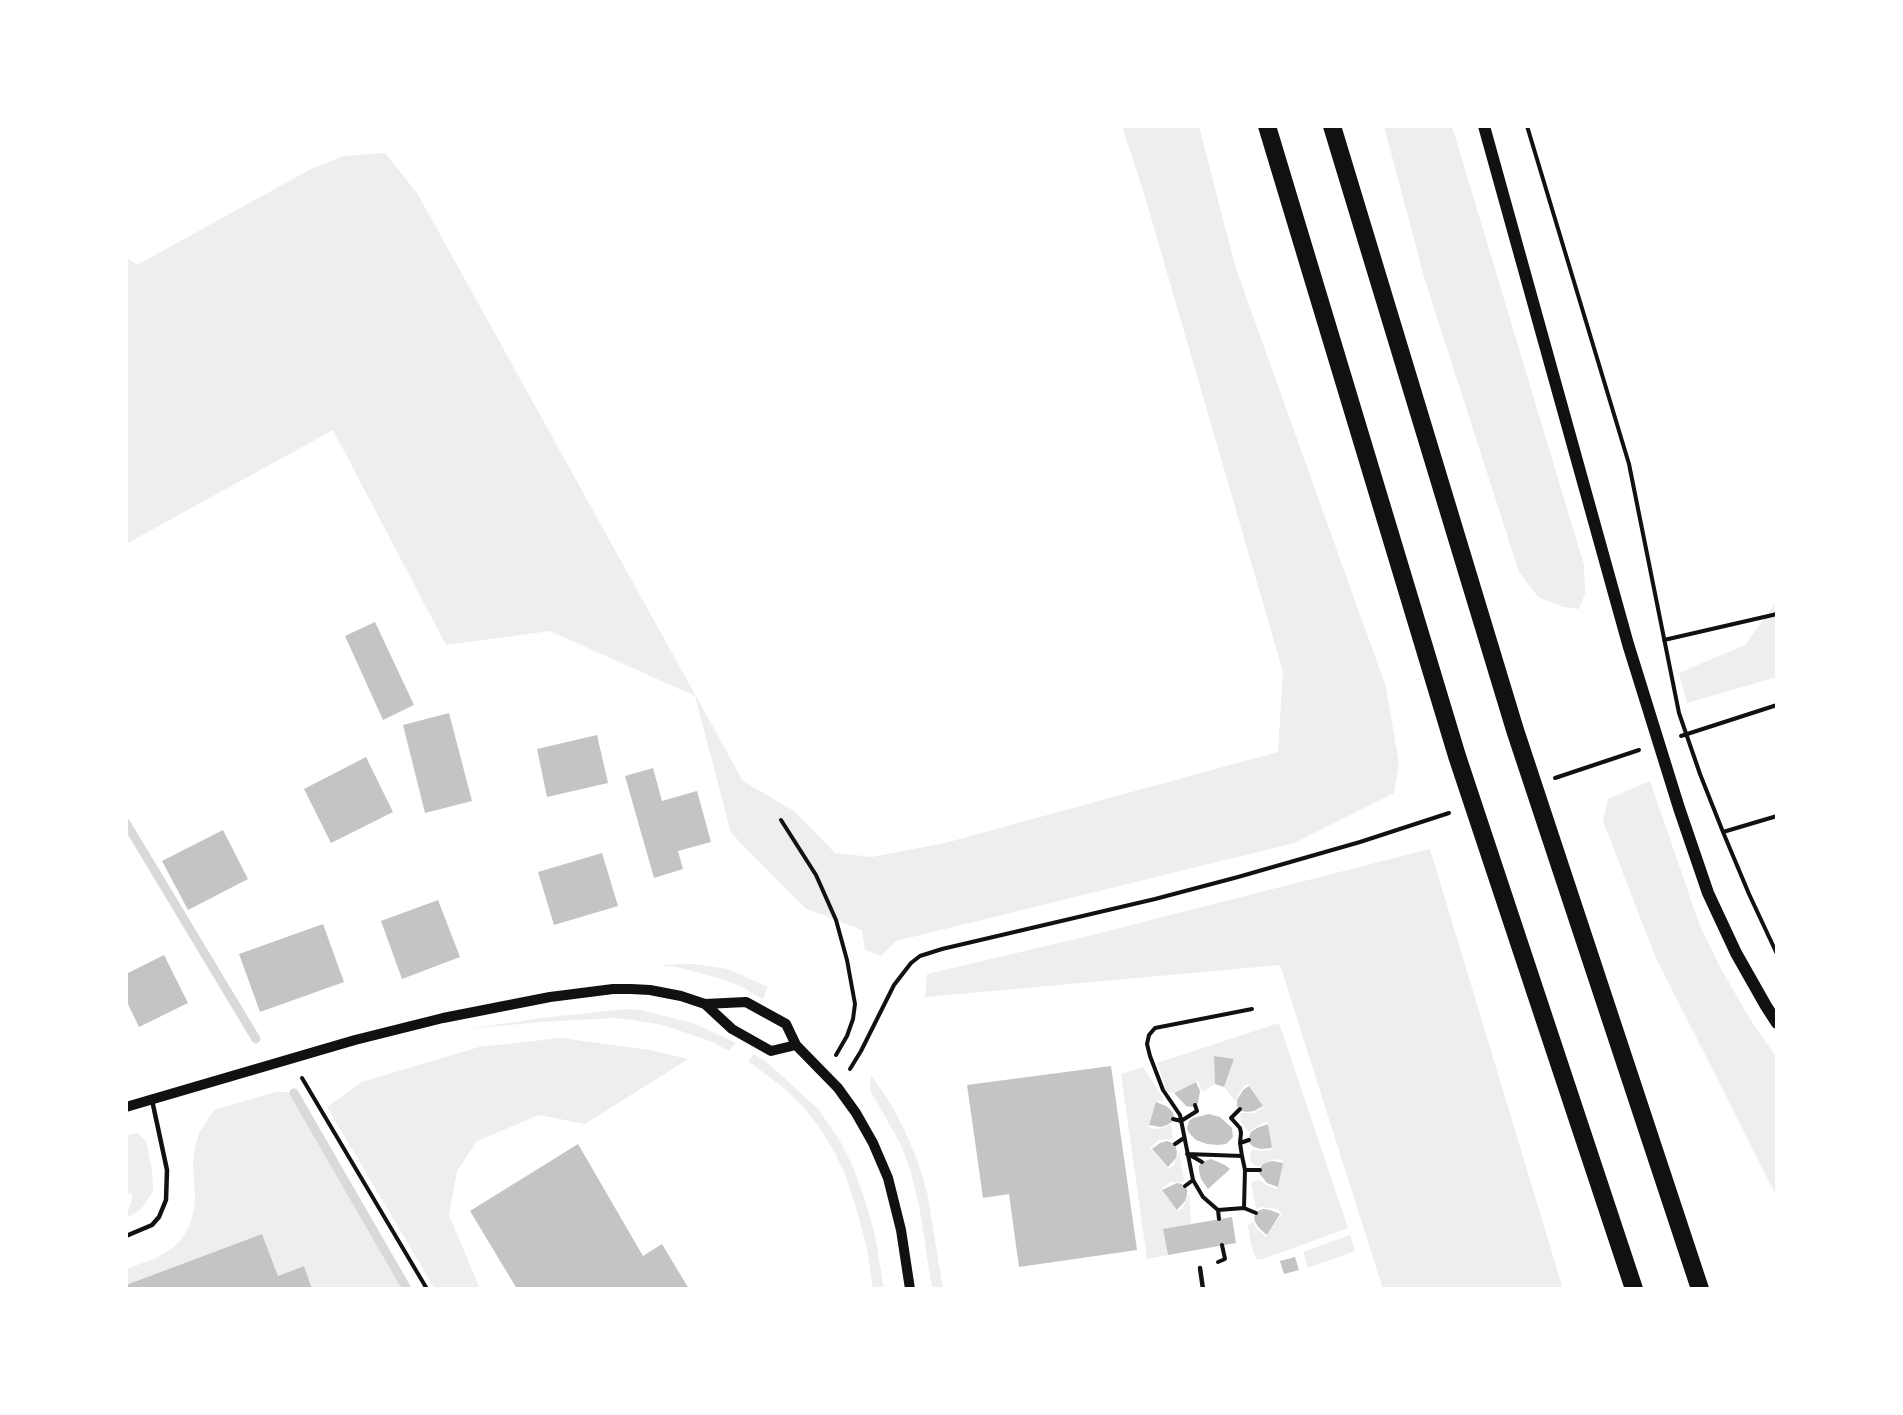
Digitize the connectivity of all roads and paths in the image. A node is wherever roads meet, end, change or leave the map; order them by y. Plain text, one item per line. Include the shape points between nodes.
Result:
1 (1267, 126) edge
2 (1332, 126) edge
3 (1484, 126) edge
4 (1527, 126) edge
5 (1777, 614) edge
6 (1663, 640) junction
7 (1777, 705) edge
8 (1760, 710) dead end
9 (1777, 816) edge
10 (782, 820) dead end
11 (1723, 832) junction
12 (1360, 842) dead end
13 (1777, 954) edge
14 (705, 1004) junction
15 (1252, 1009) dead end
16 (1777, 1023) edge
17 (796, 1045) junction
18 (825, 1073) junction
19 (305, 1081) dead end
20 (838, 1088) junction
21 (152, 1099) junction
22 (1195, 1105) dead end
23 (126, 1107) edge
24 (1240, 1109) dead end
25 (1173, 1119) dead end
26 (1181, 1121) junction
27 (1185, 1138) junction
28 (1249, 1140) dead end
29 (1240, 1143) junction
30 (1175, 1144) dead end
31 (1187, 1154) junction
32 (1242, 1156) junction
33 (1202, 1162) dead end
34 (1245, 1170) junction
35 (1260, 1170) dead end
36 (1193, 1180) junction
37 (1185, 1186) dead end
38 (1244, 1208) junction
39 (1218, 1210) junction
40 (1256, 1213) dead end
41 (1219, 1219) dead end
42 (126, 1236) edge
43 (1200, 1268) dead end
44 (427, 1289) edge
45 (910, 1289) edge
46 (1203, 1289) edge
47 (1634, 1289) edge
48 (1700, 1289) edge

1 - 47 highway via 1457,756
2 - 48 highway via 1515,730
3 - 16 main road via 1628,644 1679,808 1708,893 1736,953
4 - 6 path via 1629,464
5 - 6 path
6 - 11 path via 1680,712
7 - 8 path
9 - 11 path
10 - 18 path via 816,875 836,920 855,1004 847,1036
11 - 13 path
12 - 20 path via 1155,899 920,956 894,985
14 - 17 street via 732,1029 771,1051
14 - 17 street via 746,1002 786,1024
14 - 21 street via 641,989 550,997 356,1040
15 - 26 path via 1155,1028 1149,1035 1150,1056
17 - 18 street
18 - 20 street
19 - 44 path
20 - 45 street via 873,1143 888,1178
21 - 23 street
21 - 42 lane via 167,1170 166,1200 152,1225
22 - 26 path via 1197,1112
24 - 29 path via 1231,1118 1240,1128
25 - 26 path
26 - 27 path
27 - 30 path
27 - 31 path
28 - 29 path
29 - 32 path
31 - 32 path
31 - 33 path
31 - 36 path
32 - 34 path
34 - 35 path
34 - 38 path
36 - 37 path
36 - 39 path via 1203,1197
38 - 39 path
38 - 40 path
39 - 41 path
43 - 46 lane

